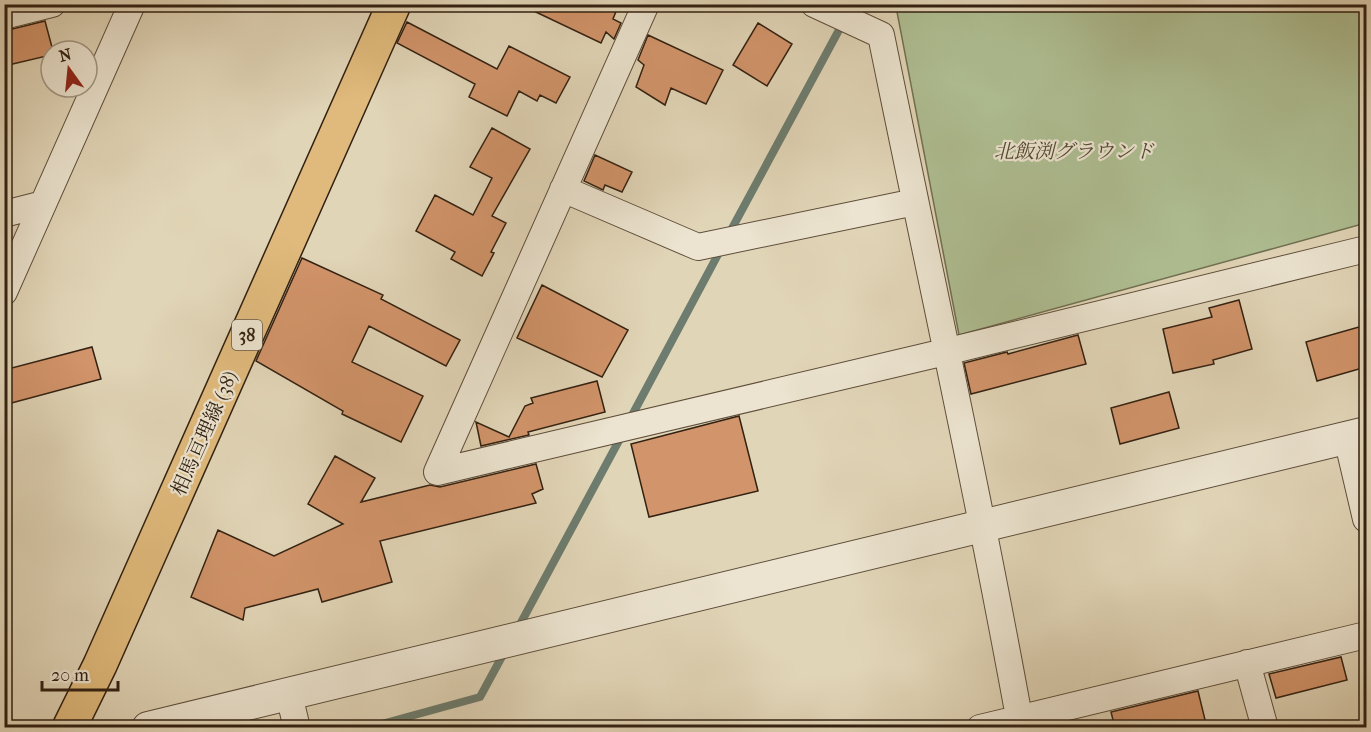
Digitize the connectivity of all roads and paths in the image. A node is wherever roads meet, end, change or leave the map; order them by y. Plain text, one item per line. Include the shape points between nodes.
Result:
1 (52, 4) edge
2 (132, 4) edge
3 (394, 4) edge
4 (646, 4) edge
5 (820, 7) edge
6 (5, 14) edge
7 (563, 189) junction
8 (915, 202) junction
9 (43, 204) junction
10 (4, 214) edge
11 (1366, 249) edge
12 (4, 292) edge
13 (945, 352) junction
14 (1357, 436) edge
15 (1366, 519) edge
16 (983, 525) junction
17 (1366, 635) edge
18 (1247, 663) junction
19 (289, 695) junction
20 (1020, 723) edge
21 (69, 728) edge
22 (148, 728) edge
23 (297, 728) edge
24 (981, 728) edge
25 (1265, 728) edge

1 - 6 street
2 - 9 street
3 - 21 main road, 相馬亘理線 (38) / 38
4 - 7 street
5 - 8 street via 881,35
7 - 8 street via 698,247
7 - 13 street via 437,472
8 - 13 street
9 - 10 street
9 - 12 street
11 - 13 street
13 - 16 street
14 - 15 street
14 - 16 street
16 - 19 street
16 - 20 street
17 - 18 street
18 - 20 street
18 - 25 street
19 - 22 street
19 - 23 street
20 - 24 street

